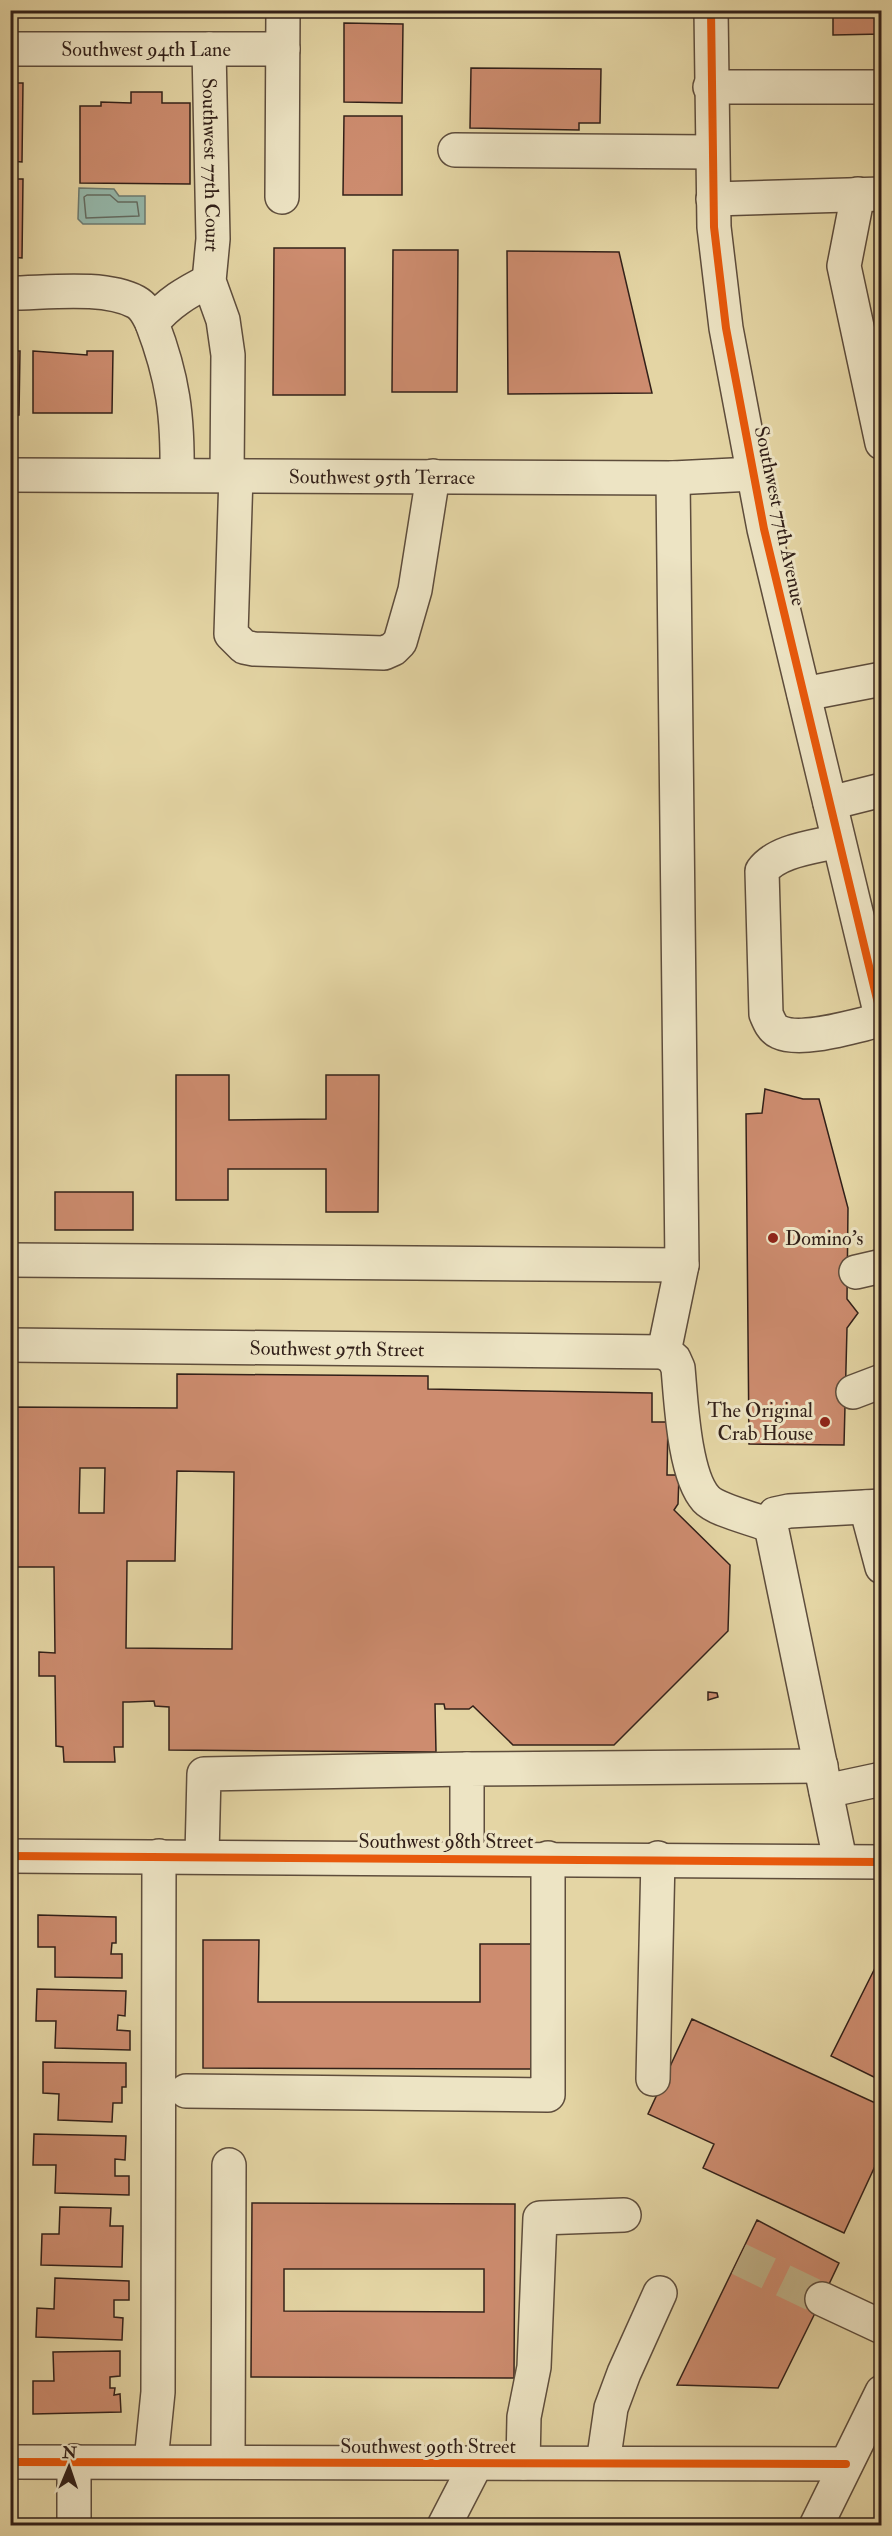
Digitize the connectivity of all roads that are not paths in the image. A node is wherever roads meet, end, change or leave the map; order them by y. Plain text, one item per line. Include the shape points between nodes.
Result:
1 (283, 10) edge
2 (711, 10) edge
3 (10, 49) edge
4 (209, 49) junction
5 (283, 49) junction
6 (710, 87) junction
7 (882, 87) edge
8 (455, 150) dead end
9 (711, 152) junction
10 (870, 194) edge
11 (282, 197) dead end
12 (713, 199) junction
13 (209, 281) junction
14 (10, 293) edge
15 (152, 323) junction
16 (882, 443) edge
17 (753, 474) junction
18 (10, 475) edge
19 (177, 475) junction
20 (232, 475) junction
21 (433, 476) junction
22 (673, 478) junction
23 (882, 679) edge
24 (804, 694) junction
25 (882, 790) edge
26 (830, 803) junction
27 (838, 841) junction
28 (881, 1020) edge
29 (10, 1260) edge
30 (682, 1265) junction
31 (10, 1345) edge
32 (664, 1352) junction
33 (874, 1507) edge
34 (771, 1526) junction
35 (882, 1567) edge
36 (467, 1769) junction
37 (823, 1778) junction
38 (882, 1779) edge
39 (202, 1855) junction
40 (10, 1856) edge
41 (159, 1856) junction
42 (467, 1858) junction
43 (548, 1858) junction
44 (657, 1858) junction
45 (840, 1860) junction
46 (882, 1862) edge
47 (653, 2079) dead end
48 (186, 2091) dead end
49 (230, 2165) dead end
50 (624, 2215) dead end
51 (660, 2293) dead end
52 (822, 2299) tunnel mouth
53 (882, 2327) edge
54 (882, 2392) edge
55 (74, 2461) junction
56 (151, 2461) junction
57 (10, 2462) edge
58 (228, 2462) junction
59 (477, 2462) junction
60 (523, 2463) junction
61 (603, 2463) junction
62 (846, 2464) junction
63 (74, 2526) edge
64 (444, 2526) edge
65 (816, 2526) edge

1 - 5 street
2 - 6 street, Southwest 77th Avenue
3 - 4 street, Southwest 94th Lane
4 - 5 street, Southwest 94th Lane
4 - 13 street, Southwest 77th Court via 213,239
5 - 11 street
6 - 7 street
6 - 9 street, Southwest 77th Avenue
8 - 9 street
9 - 12 street, Southwest 77th Avenue
10 - 12 street
10 - 16 street via 844,266
12 - 17 street, Southwest 77th Avenue via 720,291
13 - 15 street, Southwest 77th Court via 183,294
13 - 20 street, Southwest 77th Court via 223,320 227,346
14 - 15 street via 111,295 135,302 146,310
15 - 19 street via 166,358 177,413
17 - 22 street, Southwest 95th Terrace
17 - 24 street, Southwest 77th Avenue
18 - 19 street, Southwest 95th Terrace
19 - 20 street, Southwest 95th Terrace
20 - 21 street, Southwest 95th Terrace
20 - 21 street, Southwest 77th Court via 231,634 236,642 254,649 384,653 400,642 415,590
21 - 22 street, Southwest 95th Terrace
22 - 30 street
23 - 24 street
24 - 26 street, Southwest 77th Avenue
25 - 26 street
26 - 27 street, Southwest 77th Avenue
27 - 28 street, Southwest 77th Avenue
27 - 28 street via 777,858 762,871 765,1014 779,1032 800,1036
29 - 30 street
30 - 32 street
31 - 32 street, Southwest 97th Street
32 - 34 street via 678,1368 684,1435 694,1474 706,1499
33 - 34 street via 775,1514
33 - 35 street
34 - 37 street
36 - 37 street
36 - 39 street via 204,1774
36 - 42 street
37 - 38 street
37 - 45 street
39 - 41 street, Southwest 98th Street
39 - 42 street, Southwest 98th Street
40 - 41 street, Southwest 98th Street
41 - 56 street via 158,2392
42 - 43 street, Southwest 98th Street
43 - 44 street, Southwest 98th Street
43 - 48 street via 548,2095
44 - 45 street, Southwest 98th Street
44 - 47 street
45 - 46 street, Southwest 98th Street
49 - 58 street
50 - 60 street via 540,2218 534,2367 524,2417
51 - 61 street via 611,2408
52 - 53 street
54 - 62 street
55 - 56 street, Southwest 99th Street
55 - 57 street, Southwest 99th Street
55 - 63 street
56 - 58 street, Southwest 99th Street
58 - 59 street, Southwest 99th Street
59 - 60 street, Southwest 99th Street
59 - 64 street
60 - 61 street, Southwest 99th Street
61 - 62 street, Southwest 99th Street
62 - 65 street

